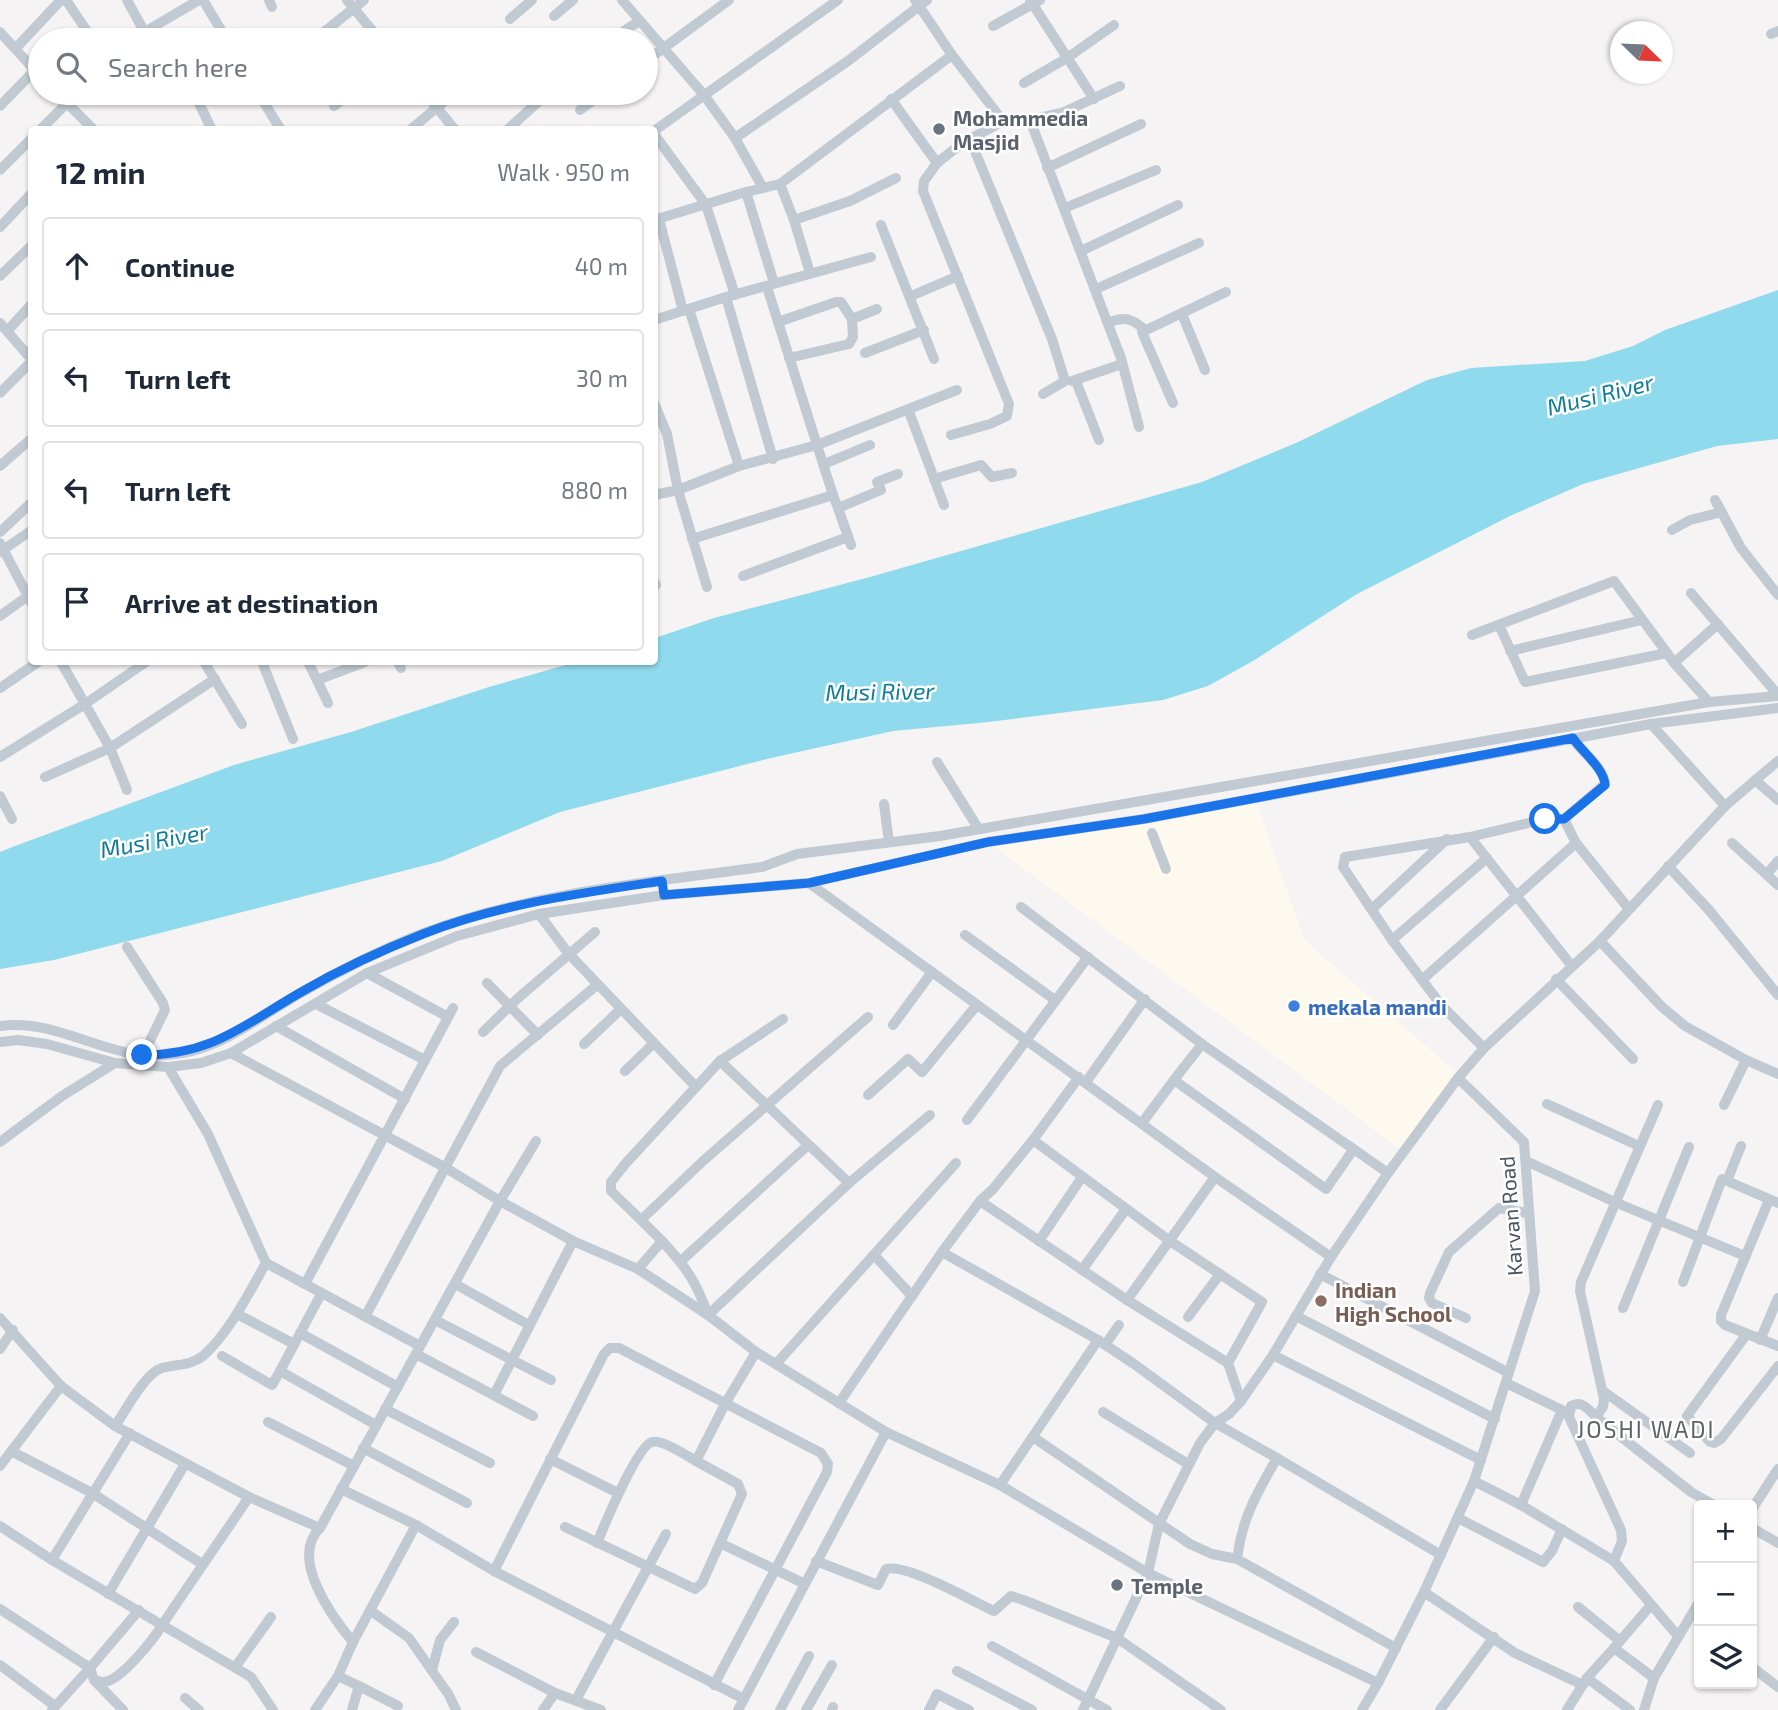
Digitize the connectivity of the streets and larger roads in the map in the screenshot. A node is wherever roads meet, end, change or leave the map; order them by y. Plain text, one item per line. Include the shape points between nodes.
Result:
1 (63, 0) edge
2 (127, 0) edge
3 (201, 0) edge
4 (364, 0) edge
5 (532, 0) edge
6 (573, 0) edge
7 (622, 0) edge
8 (729, 0) edge
9 (838, 0) edge
10 (1034, 1) edge
11 (920, 2) edge
12 (715, 4) edge
13 (351, 5) edge
14 (554, 16) dead end
15 (510, 19) dead end
16 (639, 21) junction
17 (1114, 25) dead end
18 (993, 26) dead end
19 (36, 28) edge
20 (84, 28) edge
21 (142, 28) edge
22 (150, 28) edge
23 (219, 28) edge
24 (327, 28) edge
25 (370, 28) edge
26 (629, 28) edge
27 (645, 28) edge
28 (0, 32) edge
29 (28, 36) edge
30 (658, 42) edge
31 (16, 48) junction
32 (663, 48) junction
33 (658, 52) edge
34 (952, 55) junction
35 (1067, 58) junction
36 (28, 62) edge
37 (28, 81) edge
38 (1024, 83) dead end
39 (1120, 86) dead end
40 (704, 95) junction
41 (891, 99) junction
42 (1094, 99) junction
43 (65, 105) edge
44 (69, 105) edge
45 (200, 105) edge
46 (265, 105) edge
47 (440, 105) edge
48 (535, 105) edge
49 (587, 105) edge
50 (0, 106) edge
51 (438, 107) junction
52 (580, 110) dead end
53 (1030, 120) junction
54 (1003, 121) junction
55 (1141, 124) dead end
56 (44, 126) edge
57 (89, 126) edge
58 (210, 126) edge
59 (279, 126) edge
60 (415, 126) edge
61 (452, 126) edge
62 (511, 126) edge
63 (658, 130) edge
64 (735, 138) junction
65 (658, 139) edge
66 (970, 139) junction
67 (28, 142) edge
68 (937, 163) junction
69 (1047, 168) junction
70 (0, 170) edge
71 (1156, 170) dead end
72 (896, 178) dead end
73 (780, 184) junction
74 (763, 188) junction
75 (746, 192) junction
76 (28, 197) edge
77 (706, 205) junction
78 (1178, 205) dead end
79 (1065, 208) junction
80 (658, 220) edge
81 (794, 220) junction
82 (658, 223) edge
83 (881, 225) dead end
84 (0, 227) edge
85 (1199, 243) dead end
86 (28, 249) edge
87 (1081, 251) junction
88 (872, 257) dead end
89 (810, 273) junction
90 (0, 276) edge
91 (958, 276) junction
92 (771, 285) junction
93 (1096, 289) junction
94 (1226, 292) dead end
95 (731, 295) junction
96 (911, 296) junction
97 (28, 307) edge
98 (877, 309) dead end
99 (686, 310) junction
100 (1182, 314) junction
101 (658, 319) edge
102 (852, 319) junction
103 (778, 322) junction
104 (1108, 323) junction
105 (4, 326) edge
106 (924, 330) junction
107 (1145, 330) junction
108 (866, 353) dead end
109 (28, 355) edge
110 (789, 358) junction
111 (934, 359) dead end
112 (28, 364) edge
113 (1122, 364) junction
114 (1205, 370) dead end
115 (1071, 381) junction
116 (957, 390) dead end
117 (0, 393) edge
118 (1043, 394) dead end
119 (1173, 402) dead end
120 (908, 409) junction
121 (658, 413) edge
122 (1139, 426) dead end
123 (667, 435) junction
124 (951, 435) dead end
125 (658, 437) edge
126 (1099, 440) dead end
127 (28, 442) edge
128 (817, 445) junction
129 (870, 445) dead end
130 (773, 458) junction
131 (824, 464) junction
132 (0, 466) edge
133 (739, 466) junction
134 (1012, 473) dead end
135 (898, 474) dead end
136 (933, 479) junction
137 (678, 489) junction
138 (658, 494) edge
139 (834, 495) junction
140 (1715, 500) dead end
141 (944, 505) dead end
142 (28, 506) edge
143 (838, 508) junction
144 (1722, 512) junction
145 (1672, 530) dead end
146 (0, 531) edge
147 (28, 532) edge
148 (692, 539) junction
149 (1, 548) edge
150 (743, 576) dead end
151 (707, 587) dead end
152 (1691, 593) dead end
153 (28, 595) edge
154 (1778, 595) edge
155 (28, 599) edge
156 (0, 617) edge
157 (1643, 620) junction
158 (1718, 624) junction
159 (1499, 625) junction
160 (1472, 635) dead end
161 (1510, 651) junction
162 (1667, 653) junction
163 (1674, 663) junction
164 (34, 665) edge
165 (63, 665) edge
166 (142, 665) edge
167 (206, 665) edge
168 (263, 665) edge
169 (310, 665) edge
170 (357, 665) edge
171 (215, 679) junction
172 (317, 680) junction
173 (0, 688) edge
174 (1778, 695) edge
175 (1709, 702) junction
176 (328, 703) dead end
177 (85, 704) junction
178 (1778, 708) edge
179 (242, 724) dead end
180 (1651, 724) junction
181 (1573, 738) junction
182 (293, 739) dead end
183 (110, 748) junction
184 (0, 757) edge
185 (1778, 761) edge
186 (937, 762) dead end
187 (45, 777) dead end
188 (1755, 780) junction
189 (127, 790) dead end
190 (0, 796) edge
191 (1778, 800) edge
192 (884, 804) dead end
193 (1725, 806) junction
194 (12, 819) dead end
195 (1564, 819) junction
196 (978, 828) junction
197 (1152, 833) dead end
198 (1470, 837) junction
199 (1447, 839) junction
200 (889, 842) junction
201 (1732, 843) dead end
202 (1576, 844) junction
203 (1487, 858) junction
204 (1778, 861) edge
205 (1668, 866) junction
206 (1167, 869) dead end
207 (1767, 874) junction
208 (662, 881) junction
209 (809, 883) junction
210 (1778, 885) edge
211 (664, 895) junction
212 (1516, 895) junction
213 (1021, 907) dead end
214 (1373, 909) junction
215 (1629, 909) junction
216 (539, 914) junction
217 (595, 932) dead end
218 (965, 935) dead end
219 (1392, 940) junction
220 (1600, 941) junction
221 (127, 947) dead end
222 (568, 953) junction
223 (1088, 957) junction
224 (1571, 965) junction
225 (932, 972) junction
226 (367, 973) junction
227 (1423, 979) junction
228 (1556, 979) junction
229 (487, 983) dead end
230 (597, 985) junction
231 (1778, 995) edge
232 (1145, 999) junction
233 (1055, 1000) junction
234 (316, 1004) junction
235 (509, 1006) junction
236 (976, 1006) junction
237 (621, 1009) junction
238 (868, 1017) dead end
239 (783, 1019) dead end
240 (893, 1025) dead end
241 (0, 1026) edge
242 (276, 1026) junction
243 (483, 1032) dead end
244 (538, 1035) junction
245 (1026, 1040) junction
246 (0, 1042) edge
247 (654, 1043) junction
248 (584, 1044) dead end
249 (1202, 1044) junction
250 (1484, 1048) junction
251 (231, 1053) junction
252 (1633, 1059) dead end
253 (141, 1060) junction
254 (425, 1060) junction
255 (1746, 1060) junction
256 (720, 1061) junction
257 (115, 1063) junction
258 (168, 1067) junction
259 (625, 1071) dead end
260 (1778, 1074) edge
261 (1458, 1078) junction
262 (1082, 1080) junction
263 (1174, 1080) junction
264 (696, 1087) junction
265 (868, 1095) dead end
266 (405, 1099) junction
267 (1547, 1104) dead end
268 (1658, 1105) dead end
269 (1724, 1105) dead end
270 (768, 1106) junction
271 (930, 1115) dead end
272 (967, 1120) dead end
273 (1142, 1123) junction
274 (2, 1135) edge
275 (384, 1135) junction
276 (1033, 1140) junction
277 (536, 1141) dead end
278 (807, 1145) junction
279 (1639, 1146) junction
280 (1741, 1146) dead end
281 (1689, 1147) dead end
282 (1353, 1150) junction
283 (1526, 1161) junction
284 (956, 1163) dead end
285 (446, 1168) junction
286 (1388, 1173) junction
287 (1082, 1177) junction
288 (1215, 1177) junction
289 (1727, 1181) junction
290 (849, 1183) junction
291 (500, 1201) junction
292 (980, 1201) junction
293 (1774, 1202) edge
294 (1617, 1203) junction
295 (1126, 1209) junction
296 (1527, 1213) junction
297 (641, 1220) junction
298 (1659, 1220) junction
299 (1700, 1237) junction
300 (573, 1241) junction
301 (662, 1241) junction
302 (1039, 1241) junction
303 (1170, 1241) junction
304 (942, 1252) junction
305 (874, 1255) junction
306 (1745, 1256) junction
307 (1331, 1257) junction
308 (681, 1261) junction
309 (266, 1263) junction
310 (638, 1269) junction
311 (1082, 1270) junction
312 (1220, 1274) junction
313 (1320, 1274) junction
314 (1683, 1282) dead end
315 (305, 1284) junction
316 (455, 1284) junction
317 (321, 1294) junction
318 (912, 1296) junction
319 (1127, 1300) junction
320 (1777, 1301) edge
321 (1623, 1308) dead end
322 (237, 1314) junction
323 (366, 1315) junction
324 (708, 1315) junction
325 (1296, 1316) junction
326 (1188, 1317) dead end
327 (0, 1318) edge
328 (1466, 1318) dead end
329 (435, 1320) junction
330 (529, 1325) junction
331 (1119, 1325) dead end
332 (13, 1330) junction
333 (300, 1333) junction
334 (1746, 1335) junction
335 (1760, 1340) junction
336 (1101, 1343) junction
337 (294, 1344) junction
338 (1778, 1346) edge
339 (0, 1349) edge
340 (418, 1350) junction
341 (756, 1352) junction
342 (1273, 1355) junction
343 (222, 1356) dead end
344 (512, 1360) junction
345 (1228, 1363) junction
346 (776, 1364) junction
347 (1778, 1366) edge
348 (280, 1371) junction
349 (1508, 1378) junction
350 (551, 1380) dead end
351 (61, 1386) junction
352 (398, 1387) junction
353 (1603, 1391) junction
354 (494, 1395) junction
355 (1241, 1401) junction
356 (839, 1403) junction
357 (725, 1404) junction
358 (385, 1409) junction
359 (1103, 1412) dead end
360 (533, 1416) dead end
361 (1596, 1417) junction
362 (1495, 1419) junction
363 (268, 1422) dead end
364 (1215, 1423) junction
365 (376, 1425) junction
366 (116, 1426) junction
367 (886, 1432) junction
368 (130, 1433) junction
369 (1033, 1437) junction
370 (363, 1448) junction
371 (11, 1451) junction
372 (1690, 1453) dead end
373 (1278, 1458) junction
374 (550, 1459) junction
375 (1481, 1460) junction
376 (696, 1461) junction
377 (490, 1463) dead end
378 (185, 1464) junction
379 (1188, 1464) junction
380 (0, 1466) edge
381 (354, 1466) junction
382 (1778, 1469) edge
383 (1474, 1481) junction
384 (1000, 1485) junction
385 (341, 1489) junction
386 (92, 1493) junction
387 (618, 1493) junction
388 (249, 1497) junction
389 (1705, 1500) edge
390 (1757, 1501) edge
391 (467, 1503) dead end
392 (1521, 1506) junction
393 (1458, 1518) junction
394 (1159, 1524) junction
395 (416, 1525) junction
396 (0, 1526) edge
397 (565, 1527) dead end
398 (146, 1528) junction
399 (320, 1528) junction
400 (1562, 1529) junction
401 (1757, 1531) edge
402 (666, 1534) dead end
403 (597, 1543) junction
404 (720, 1543) junction
405 (1778, 1543) edge
406 (1441, 1555) junction
407 (1237, 1559) junction
408 (52, 1560) junction
409 (816, 1561) junction
410 (1614, 1561) junction
411 (202, 1564) junction
412 (648, 1568) junction
413 (494, 1571) junction
414 (774, 1571) junction
415 (1148, 1573) junction
416 (805, 1584) junction
417 (1424, 1592) junction
418 (108, 1594) junction
419 (1651, 1605) junction
420 (1578, 1607) dead end
421 (139, 1610) junction
422 (371, 1611) junction
423 (1694, 1611) edge
424 (4, 1612) edge
425 (271, 1617) dead end
426 (1690, 1619) junction
427 (454, 1622) dead end
428 (1694, 1622) edge
429 (0, 1625) edge
430 (162, 1625) junction
431 (611, 1632) junction
432 (1678, 1636) junction
433 (1493, 1637) junction
434 (1117, 1638) junction
435 (353, 1642) junction
436 (1617, 1644) junction
437 (992, 1646) dead end
438 (1396, 1648) junction
439 (476, 1652) dead end
440 (809, 1656) dead end
441 (0, 1665) edge
442 (832, 1665) dead end
443 (236, 1666) junction
444 (90, 1668) junction
445 (432, 1670) junction
446 (957, 1671) dead end
447 (1757, 1671) edge
448 (338, 1676) junction
449 (1654, 1678) junction
450 (94, 1681) junction
451 (1585, 1681) junction
452 (1378, 1683) junction
453 (714, 1685) junction
454 (359, 1686) junction
455 (1778, 1687) edge
456 (555, 1693) junction
457 (185, 1698) dead end
458 (1090, 1699) junction
459 (576, 1700) junction
460 (741, 1704) edge
461 (398, 1706) dead end
462 (54, 1708) edge
463 (1365, 1709) edge
464 (123, 1710) edge
465 (199, 1710) edge
466 (273, 1710) edge
467 (315, 1710) edge
468 (352, 1710) edge
469 (456, 1710) edge
470 (543, 1710) edge
471 (601, 1710) edge
472 (780, 1710) edge
473 (806, 1710) edge
474 (929, 1710) edge
475 (968, 1710) edge
476 (1031, 1710) edge
477 (1083, 1710) edge
478 (1107, 1710) edge
479 (1221, 1710) edge
480 (1440, 1710) edge
481 (1567, 1710) edge
482 (1630, 1710) edge
483 (1644, 1710) edge

1 - 19 street
1 - 20 street
2 - 21 street
3 - 22 street
3 - 23 street
4 - 13 street
5 - 15 street
6 - 14 street
7 - 16 street
8 - 12 street
9 - 40 street
10 - 18 street
10 - 35 street
11 - 34 street
11 - 64 street via 848,61
12 - 32 street
13 - 24 street
13 - 25 street
16 - 26 street
16 - 27 street
17 - 35 street
28 - 31 street
29 - 31 street
30 - 32 street
31 - 36 street
32 - 33 street
32 - 40 street
34 - 41 street
34 - 54 street
35 - 38 street
35 - 42 street
37 - 50 street
39 - 42 street
40 - 63 street
40 - 64 street
41 - 68 street
41 - 73 street
42 - 53 street
43 - 56 street
44 - 57 street
45 - 58 street
46 - 59 street
47 - 51 street
48 - 62 street
49 - 52 street
51 - 60 street
51 - 61 street
53 - 54 street
53 - 69 street
54 - 66 street
55 - 69 street
64 - 74 street
65 - 77 street
66 - 68 street
66 - 115 street
67 - 70 street
68 - 91 street via 924,181 923,191
69 - 79 street
71 - 79 street
72 - 81 street via 850,201
73 - 74 street
73 - 81 street
74 - 75 street
75 - 77 street
75 - 92 street
76 - 84 street
77 - 80 street
77 - 95 street
78 - 87 street
79 - 87 street
81 - 89 street
82 - 99 street
83 - 96 street
85 - 93 street
86 - 90 street
87 - 93 street
88 - 89 street
89 - 92 street
91 - 96 street
91 - 124 street via 1009,404 1007,416
92 - 95 street
92 - 103 street
93 - 104 street
94 - 100 street
95 - 99 street
95 - 130 street
96 - 106 street
97 - 105 street
98 - 102 street
99 - 101 street
99 - 133 street
100 - 107 street
100 - 114 street
102 - 103 street via 841,302
102 - 110 street via 849,344
103 - 110 street
104 - 107 street via 1120,317 1133,319
104 - 113 street
105 - 109 street
106 - 108 street
106 - 111 street
107 - 119 street via 1142,332
110 - 128 street
112 - 117 street
113 - 115 street
113 - 122 street
115 - 118 street
115 - 126 street
116 - 120 street
120 - 128 street
120 - 136 street
121 - 123 street
123 - 125 street
123 - 137 street
127 - 132 street
128 - 130 street
128 - 131 street
129 - 131 street
130 - 133 street
131 - 139 street
133 - 137 street
134 - 136 street via 992,477 981,466
135 - 143 street via 877,482 881,490
136 - 141 street
137 - 138 street
137 - 148 street
139 - 143 street
139 - 148 street
140 - 144 street
142 - 146 street
143 - 150 street via 850,541
144 - 145 street
144 - 154 street via 1741,548
147 - 149 street
148 - 151 street
149 - 153 street
152 - 158 street
155 - 156 street
157 - 159 street via 1614,581
157 - 161 street
157 - 162 street
158 - 163 street
158 - 174 street
159 - 160 street
159 - 161 street
161 - 162 street via 1525,682
162 - 163 street
163 - 175 street
164 - 173 street
165 - 177 street
166 - 177 street
167 - 171 street
168 - 182 street
169 - 172 street
170 - 172 street
171 - 179 street
171 - 183 street
172 - 176 street
174 - 175 street
175 - 196 street
177 - 183 street
177 - 184 street
178 - 180 street
180 - 181 street
180 - 193 street
181 - 195 street via 1605,778 1605,785
181 - 209 street via 1144,819 988,842
183 - 187 street
183 - 189 street
185 - 188 street
186 - 196 street
188 - 191 street
188 - 193 street
190 - 194 street
192 - 200 street
193 - 205 street
195 - 198 street via 1545,819
195 - 202 street
196 - 200 street
197 - 206 street
198 - 199 street
198 - 203 street
199 - 214 street
199 - 214 street via 1345,857 1343,867
200 - 208 street via 797,854 762,867
201 - 207 street
202 - 212 street
202 - 215 street
203 - 212 street
203 - 219 street
204 - 207 street
205 - 215 street
205 - 231 street
207 - 210 street
208 - 211 street
208 - 253 street via 538,901 437,929 356,962 206,1046
209 - 211 street
209 - 225 street
211 - 216 street
212 - 224 street
212 - 227 street
213 - 223 street
214 - 219 street
215 - 220 street
216 - 222 street
216 - 226 street via 457,936
217 - 222 street
218 - 233 street
219 - 227 street
220 - 224 street
220 - 255 street via 1685,1026
221 - 253 street via 165,1010
222 - 230 street
222 - 235 street
223 - 232 street
223 - 233 street
224 - 228 street
225 - 236 street
225 - 240 street
226 - 234 street
226 - 254 street via 451,1012
227 - 250 street via 1441,1005
228 - 250 street
228 - 252 street
229 - 235 street
230 - 237 street
230 - 244 street
232 - 249 street
232 - 262 street
233 - 245 street
234 - 242 street
234 - 254 street
235 - 243 street
235 - 244 street
236 - 245 street
236 - 265 street via 922,1072 908,1059
237 - 247 street
237 - 248 street
238 - 270 street
239 - 256 street
241 - 253 street via 53,1030
242 - 251 street
242 - 266 street
244 - 285 street via 500,1066
245 - 262 street
245 - 272 street
246 - 257 street via 47,1044
247 - 259 street
247 - 264 street
249 - 263 street
249 - 282 street
250 - 261 street
251 - 258 street
251 - 275 street
253 - 257 street
253 - 258 street
254 - 266 street
255 - 260 street
255 - 269 street
256 - 264 street
256 - 270 street
257 - 274 street
258 - 309 street via 208,1134
261 - 283 street, Karvan Road via 1524,1142
261 - 286 street
262 - 273 street
262 - 276 street
263 - 273 street
263 - 282 street via 1326,1189
264 - 297 street via 611,1182 611,1191
266 - 275 street
267 - 279 street
268 - 279 street
270 - 278 street
270 - 297 street
271 - 290 street
273 - 288 street
275 - 285 street
275 - 315 street
276 - 287 street
276 - 292 street
277 - 291 street
278 - 290 street
278 - 308 street
279 - 294 street
280 - 289 street
281 - 298 street
282 - 286 street
283 - 294 street
283 - 296 street, Karvan Road
284 - 305 street
285 - 291 street
285 - 323 street
286 - 307 street
287 - 295 street
287 - 302 street
288 - 303 street
288 - 307 street
289 - 293 street
289 - 299 street via 1722,1180
290 - 324 street
291 - 300 street
291 - 316 street
292 - 302 street
292 - 304 street
293 - 306 street
294 - 298 street
294 - 353 street via 1580,1291
295 - 303 street
295 - 311 street
296 - 328 street via 1499,1208 1449,1252 1429,1298
296 - 349 street, Karvan Road via 1535,1291
297 - 301 street
298 - 299 street
298 - 321 street
299 - 306 street
299 - 314 street
300 - 310 street
300 - 330 street
301 - 308 street
301 - 310 street
302 - 311 street
303 - 312 street
303 - 319 street
304 - 318 street
304 - 336 street
305 - 318 street
305 - 346 street
306 - 334 street via 1721,1321
307 - 313 street
308 - 324 street via 698,1286
309 - 315 street
309 - 322 street
310 - 324 street
311 - 319 street
312 - 326 street
312 - 345 street via 1262,1302
313 - 325 street
313 - 349 street
315 - 317 street
316 - 329 street
316 - 330 street
317 - 323 street
317 - 333 street
318 - 356 street
319 - 345 street
320 - 335 street
322 - 337 street
322 - 366 street via 202,1357 150,1374
323 - 340 street
324 - 341 street
325 - 342 street
325 - 362 street
327 - 332 street
329 - 340 street
329 - 344 street
330 - 344 street
331 - 336 street
332 - 339 street
332 - 351 street
333 - 337 street
333 - 352 street
334 - 335 street
334 - 347 street via 1687,1416 1710,1441 1721,1439
335 - 338 street
336 - 364 street
336 - 369 street
337 - 348 street
340 - 352 street
340 - 354 street
341 - 346 street
341 - 357 street
342 - 355 street
342 - 375 street
343 - 348 street via 272,1385
344 - 350 street
344 - 354 street
345 - 355 street
346 - 356 street
348 - 365 street
349 - 362 street, Karvan Road
349 - 392 street via 1562,1410
351 - 366 street
351 - 371 street
352 - 358 street
353 - 361 street via 1603,1408
353 - 372 street
354 - 360 street
355 - 364 street
356 - 367 street
357 - 374 street via 619,1348 610,1348
357 - 376 street
357 - 414 street via 821,1453 828,1464
358 - 365 street
358 - 377 street
359 - 379 street
361 - 389 street
361 - 410 street via 1584,1405 1570,1406 1569,1417 1621,1530
362 - 375 street, Karvan Road
363 - 381 street
364 - 373 street
364 - 379 street
365 - 370 street
366 - 368 street
367 - 384 street
367 - 409 street
368 - 378 street
368 - 386 street
369 - 384 street
369 - 394 street
370 - 381 street
370 - 391 street
371 - 380 street
371 - 386 street
373 - 406 street
373 - 407 street via 1240,1533
374 - 387 street
374 - 413 street
375 - 383 street, Karvan Road
376 - 387 street via 653,1440 645,1445
376 - 404 street via 741,1488 740,1501
378 - 388 street
378 - 398 street
379 - 394 street
381 - 385 street
382 - 390 street
383 - 392 street
383 - 393 street, Karvan Road
384 - 415 street
385 - 395 street
385 - 399 street
386 - 398 street
386 - 408 street
387 - 403 street
388 - 399 street
388 - 411 street
392 - 400 street
393 - 400 street via 1543,1562
393 - 406 street, Karvan Road
394 - 407 street via 1205,1552
394 - 415 street
395 - 413 street
395 - 422 street
396 - 408 street
397 - 403 street
398 - 411 street
398 - 418 street
399 - 435 street via 312,1535 309,1560 323,1601
400 - 410 street
401 - 405 street
402 - 412 street
403 - 412 street
404 - 412 street via 695,1589
404 - 414 street
406 - 417 street, Karvan Road
407 - 438 street
408 - 418 street
409 - 416 street
409 - 434 street via 878,1585 886,1569 898,1567 993,1611 1011,1595
410 - 419 street
411 - 430 street
412 - 431 street
413 - 431 street
414 - 416 street
414 - 453 street
415 - 434 street
415 - 452 street
416 - 460 street
417 - 433 street
417 - 438 street, Karvan Road
418 - 421 street
419 - 432 street
419 - 436 street
420 - 436 street
421 - 430 street
421 - 444 street
422 - 435 street
422 - 445 street via 409,1638
423 - 426 street
424 - 429 street
424 - 444 street
425 - 443 street
426 - 428 street
426 - 432 street
427 - 445 street via 440,1640
430 - 443 street
430 - 450 street via 117,1676 106,1682
431 - 453 street
431 - 459 street
432 - 449 street
433 - 451 street via 1515,1653
433 - 480 street
434 - 458 street
434 - 479 street
435 - 448 street
436 - 449 street
436 - 451 street
437 - 458 street
438 - 452 street, Karvan Road
439 - 456 street
440 - 472 street
441 - 462 street
442 - 473 street
443 - 466 street via 251,1677
444 - 450 street
444 - 462 street
445 - 469 street
446 - 476 street
447 - 455 street
448 - 454 street
448 - 467 street
449 - 483 street
450 - 464 street
451 - 481 street
451 - 482 street
452 - 463 street, Karvan Road
453 - 460 street
454 - 461 street
454 - 468 street
456 - 459 street
456 - 470 street
457 - 465 street
458 - 477 street
458 - 478 street
459 - 471 street
474 - 475 street via 937,1693

